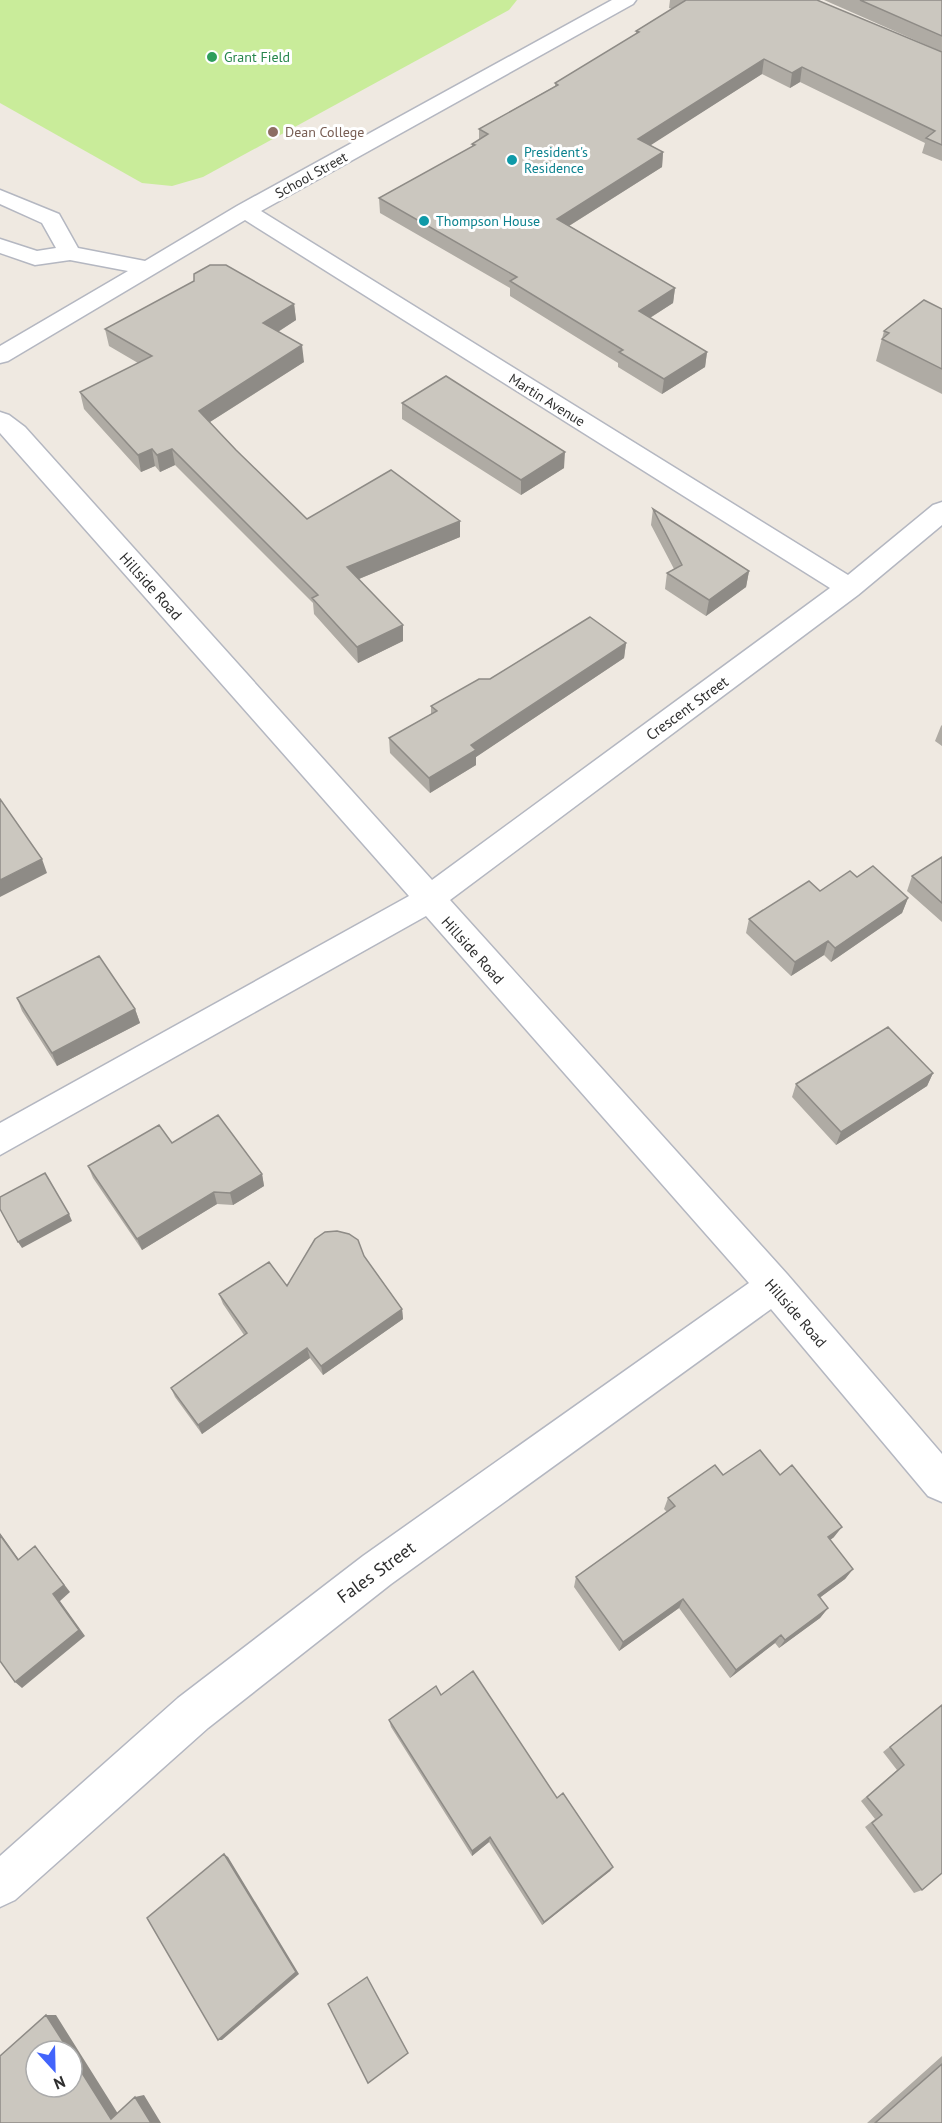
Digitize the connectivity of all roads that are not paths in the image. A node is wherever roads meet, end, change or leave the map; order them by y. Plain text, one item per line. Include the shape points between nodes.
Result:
1 (626, 0) edge
2 (0, 196) edge
3 (245, 211) junction
4 (0, 246) edge
5 (70, 253) junction
6 (148, 268) junction
7 (4, 346) edge
8 (0, 420) edge
9 (942, 511) edge
10 (849, 588) junction
11 (428, 900) junction
12 (0, 1140) edge
13 (774, 1286) junction
14 (942, 1483) edge
15 (0, 1885) edge

1 - 3 street, School Street
2 - 5 street via 51,219
3 - 6 street, School Street
3 - 10 street, Martin Avenue
4 - 5 street via 35,258
5 - 6 street
6 - 7 street, School Street
8 - 11 street, Hillside Road
9 - 10 street, Crescent Street
10 - 11 street, Crescent Street
11 - 12 street, Crescent Street
11 - 13 street, Hillside Road
13 - 14 street, Hillside Road
13 - 15 street, Fales Street via 377,1569 193,1713

